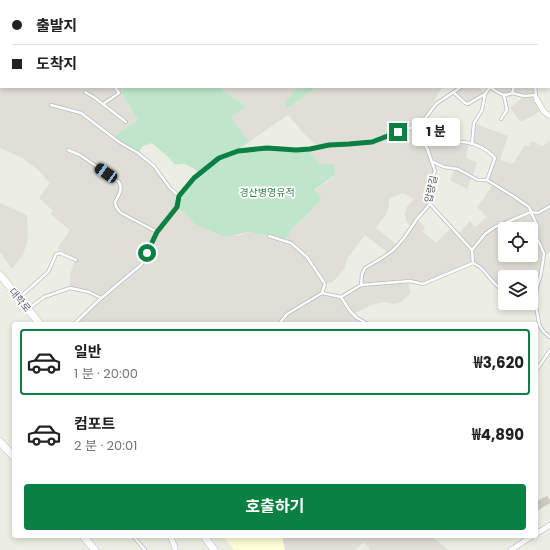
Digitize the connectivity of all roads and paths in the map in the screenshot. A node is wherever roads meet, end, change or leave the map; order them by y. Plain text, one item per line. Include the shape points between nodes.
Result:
1 (116, 88) edge
2 (459, 88) edge
3 (489, 88) edge
4 (492, 88) edge
5 (514, 88) edge
6 (535, 88) edge
7 (85, 92) dead end
8 (453, 92) junction
9 (512, 93) junction
10 (485, 94) junction
11 (504, 96) junction
12 (536, 96) junction
13 (103, 104) junction
14 (50, 105) dead end
15 (550, 116) edge
16 (501, 119) dead end
17 (126, 122) dead end
18 (421, 124) junction
19 (424, 143) junction
20 (472, 144) junction
21 (68, 150) dead end
22 (432, 162) junction
23 (487, 180) junction
24 (179, 196) junction
25 (430, 204) junction
26 (550, 206) edge
27 (531, 212) junction
28 (157, 232) junction
29 (269, 236) dead end
30 (472, 250) junction
31 (76, 260) dead end
32 (473, 262) junction
33 (0, 275) edge
34 (538, 284) edge
35 (361, 285) junction
36 (498, 286) edge
37 (322, 293) junction
38 (341, 296) junction
39 (101, 298) junction
40 (19, 299) junction
41 (28, 309) junction
42 (537, 310) edge
43 (38, 322) edge
44 (76, 322) edge
45 (281, 322) edge
46 (364, 322) edge
47 (550, 337) edge
48 (550, 350) edge
49 (538, 368) edge
50 (0, 442) edge
51 (12, 455) edge
52 (550, 525) edge
53 (538, 533) edge
54 (85, 538) edge
55 (135, 538) edge
56 (171, 538) edge
57 (205, 538) edge
58 (529, 538) edge
59 (94, 550) edge
60 (145, 550) edge
61 (175, 550) edge
62 (214, 550) edge
63 (511, 550) edge

1 - 13 lane via 119,94
2 - 8 lane
3 - 10 lane
4 - 11 lane
5 - 9 lane
6 - 12 lane
7 - 13 lane
8 - 10 lane via 468,104
8 - 18 lane via 436,104
9 - 11 lane
9 - 12 lane
10 - 20 lane via 482,110 474,123
11 - 16 lane via 507,110
12 - 15 street via 544,112
13 - 17 lane
14 - 24 lane via 81,113 138,153 154,166
18 - 19 lane, 압량길 via 421,139
18 - 24 lane via 372,142 296,150 267,148 238,151 219,158 194,178
19 - 20 lane
19 - 22 lane, 압량길
20 - 23 lane via 491,153 495,158
21 - 28 lane via 80,155 119,182 122,186 115,202 116,207
22 - 23 lane via 458,169 478,180
22 - 25 lane, 압량길 via 435,171 430,184
23 - 27 lane via 529,207
24 - 28 lane via 177,207
25 - 30 lane
25 - 35 lane, 압량길 via 392,251 365,268
26 - 27 lane via 538,213
27 - 30 lane via 494,227
27 - 34 lane via 536,223 533,236 544,254
28 - 39 lane via 142,264
29 - 37 lane via 291,244 307,256 325,284
30 - 32 lane
31 - 40 lane via 60,253 56,254 48,272
32 - 35 lane via 423,284 410,281
32 - 36 lane
33 - 40 main road, 대학로
35 - 38 lane
37 - 38 lane
37 - 45 lane via 287,314
38 - 46 lane via 357,318
39 - 41 lane via 89,292 70,288 44,297
39 - 44 lane
40 - 41 main road, 대학로
41 - 43 main road, 대학로
42 - 47 lane via 541,330
48 - 49 lane
50 - 51 main road
52 - 53 street
54 - 59 main road
55 - 60 lane
56 - 61 street
57 - 62 main road
58 - 63 street

